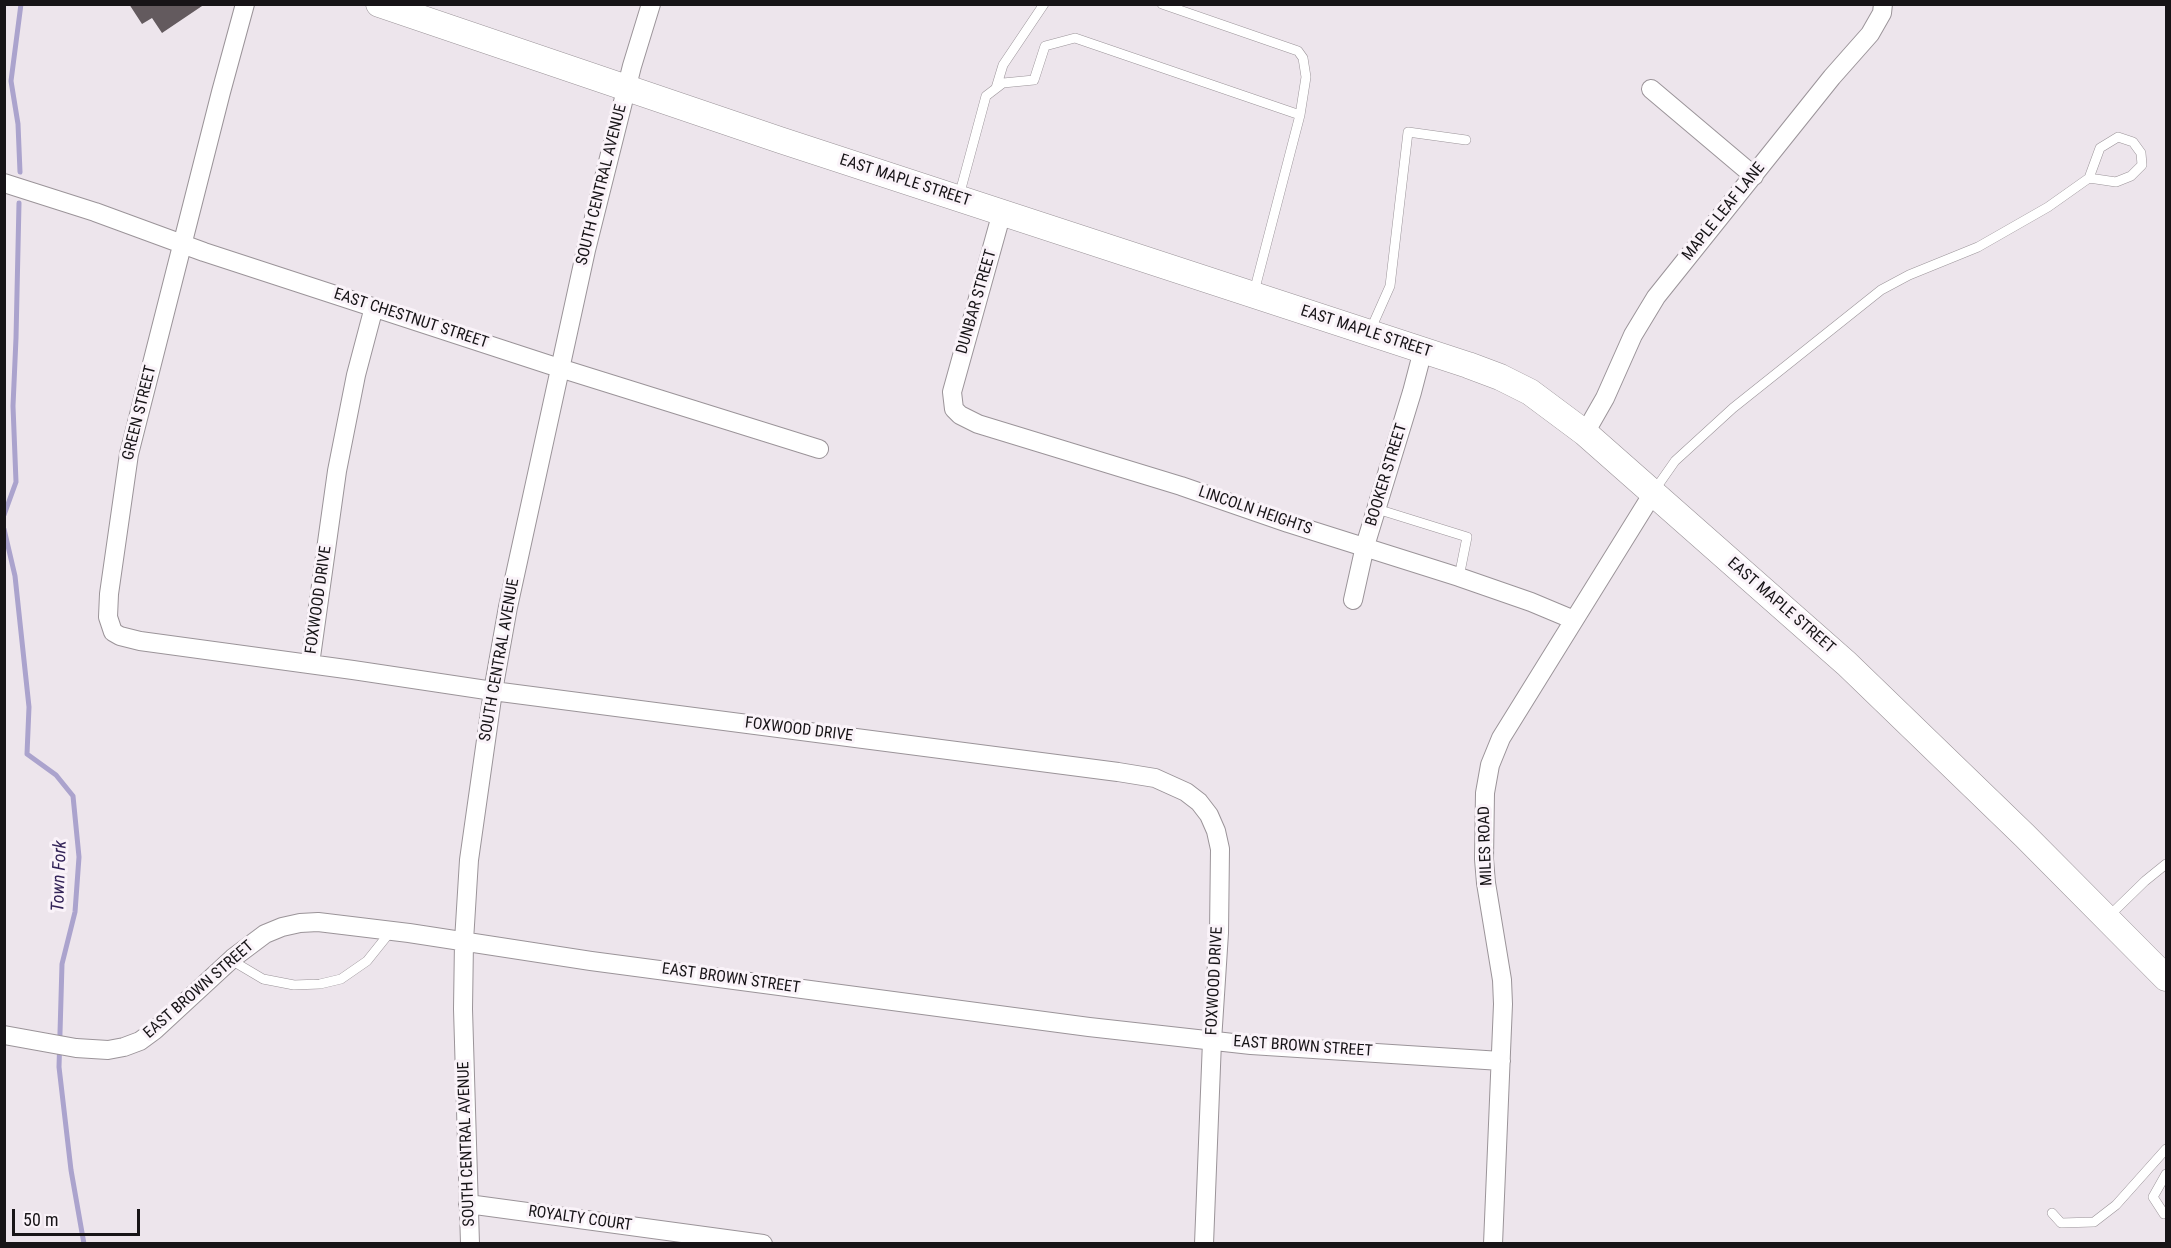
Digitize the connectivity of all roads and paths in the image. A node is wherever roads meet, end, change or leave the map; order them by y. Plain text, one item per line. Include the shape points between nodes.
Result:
1 (245, 4) edge
2 (379, 4) edge
3 (651, 4) edge
4 (1044, 4) edge
5 (1162, 4) edge
6 (1883, 4) edge
7 (626, 88) junction
8 (996, 88) junction
9 (1651, 89) dead end
10 (1300, 115) junction
11 (1466, 140) dead end
12 (1754, 176) junction
13 (2089, 178) junction
14 (4, 183) edge
15 (958, 198) junction
16 (1002, 212) junction
17 (183, 245) junction
18 (1253, 295) junction
19 (374, 307) junction
20 (1370, 333) junction
21 (1422, 350) junction
22 (560, 367) junction
23 (952, 393) joint
24 (1585, 433) junction
25 (819, 449) dead end
26 (1653, 493) junction
27 (1377, 509) junction
28 (1365, 546) junction
29 (1459, 577) junction
30 (1353, 600) dead end
31 (1574, 620) junction
32 (310, 664) junction
33 (493, 691) junction
34 (2166, 864) edge
35 (2107, 918) junction
36 (391, 931) junction
37 (464, 941) junction
38 (231, 960) junction
39 (2164, 972) edge
40 (4, 1035) edge
41 (1212, 1041) junction
42 (1501, 1061) junction
43 (2166, 1149) edge
44 (2166, 1174) edge
45 (468, 1204) junction
46 (2052, 1213) dead end
47 (2164, 1214) dead end
48 (470, 1244) edge
49 (763, 1244) edge
50 (1204, 1244) edge
51 (1493, 1244) edge

1 - 17 street, GREEN STREET
2 - 7 main road, EAST MAPLE STREET
3 - 7 street, SOUTH CENTRAL AVENUE
4 - 8 lane via 1003,65
5 - 10 lane via 1298,51 1306,76
6 - 12 street, MAPLE LEAF LANE via 1874,29
7 - 15 main road, EAST MAPLE STREET
7 - 22 street, SOUTH CENTRAL AVENUE
8 - 10 lane via 1003,83 1035,80 1046,46 1075,38
8 - 15 lane via 986,96
9 - 12 street
10 - 18 lane
11 - 20 lane via 1408,132 1390,286
12 - 24 street, MAPLE LEAF LANE via 1648,310
13 - 13 lane via 2100,148 2118,137 2133,142 2141,153 2142,165 2131,176 2116,182
13 - 26 lane via 1978,247 1881,290 1732,408 1675,461
14 - 17 street, EAST CHESTNUT STREET
15 - 16 main road, EAST MAPLE STREET
16 - 18 main road, EAST MAPLE STREET
16 - 23 street, DUNBAR STREET
17 - 19 street, EAST CHESTNUT STREET
17 - 32 street, GREEN STREET via 129,454 109,594 111,627 120,636 140,642
18 - 20 main road, EAST MAPLE STREET
19 - 22 street, EAST CHESTNUT STREET
19 - 32 street, FOXWOOD DRIVE via 337,471
20 - 21 main road, EAST MAPLE STREET
21 - 24 main road, EAST MAPLE STREET via 1515,385 1544,401
21 - 27 street, BOOKER STREET
22 - 25 street, EAST CHESTNUT STREET
22 - 33 street, SOUTH CENTRAL AVENUE
23 - 28 street, LINCOLN HEIGHTS via 954,409 978,424
24 - 26 main road, EAST MAPLE STREET
26 - 31 street, MILES ROAD
26 - 35 main road, EAST MAPLE STREET via 1858,674
27 - 28 street, BOOKER STREET
27 - 29 lane via 1467,537
28 - 29 street, LINCOLN HEIGHTS
28 - 30 street, BOOKER STREET
29 - 31 street, LINCOLN HEIGHTS
31 - 42 street, MILES ROAD via 1501,738 1490,765 1485,793 1486,883 1502,980
32 - 33 street, FOXWOOD DRIVE
33 - 37 street, SOUTH CENTRAL AVENUE via 469,860
33 - 41 street, FOXWOOD DRIVE via 1106,770 1172,784 1199,802 1209,815 1220,849
34 - 35 lane
35 - 39 main road, EAST MAPLE STREET
36 - 37 street, EAST BROWN STREET
36 - 38 street, EAST BROWN STREET via 300,923 265,934
36 - 38 lane via 367,961 341,979 320,984 294,985 263,979
37 - 41 street, EAST BROWN STREET via 955,1010
37 - 45 street, SOUTH CENTRAL AVENUE
38 - 40 street, EAST BROWN STREET via 155,1030 124,1047 76,1048
41 - 42 street, EAST BROWN STREET
41 - 50 street, FOXWOOD DRIVE
42 - 51 street, MILES ROAD
43 - 46 lane via 2116,1205 2094,1222 2061,1223
44 - 47 lane via 2153,1197
45 - 48 street, SOUTH CENTRAL AVENUE
45 - 49 street, ROYALTY COURT

